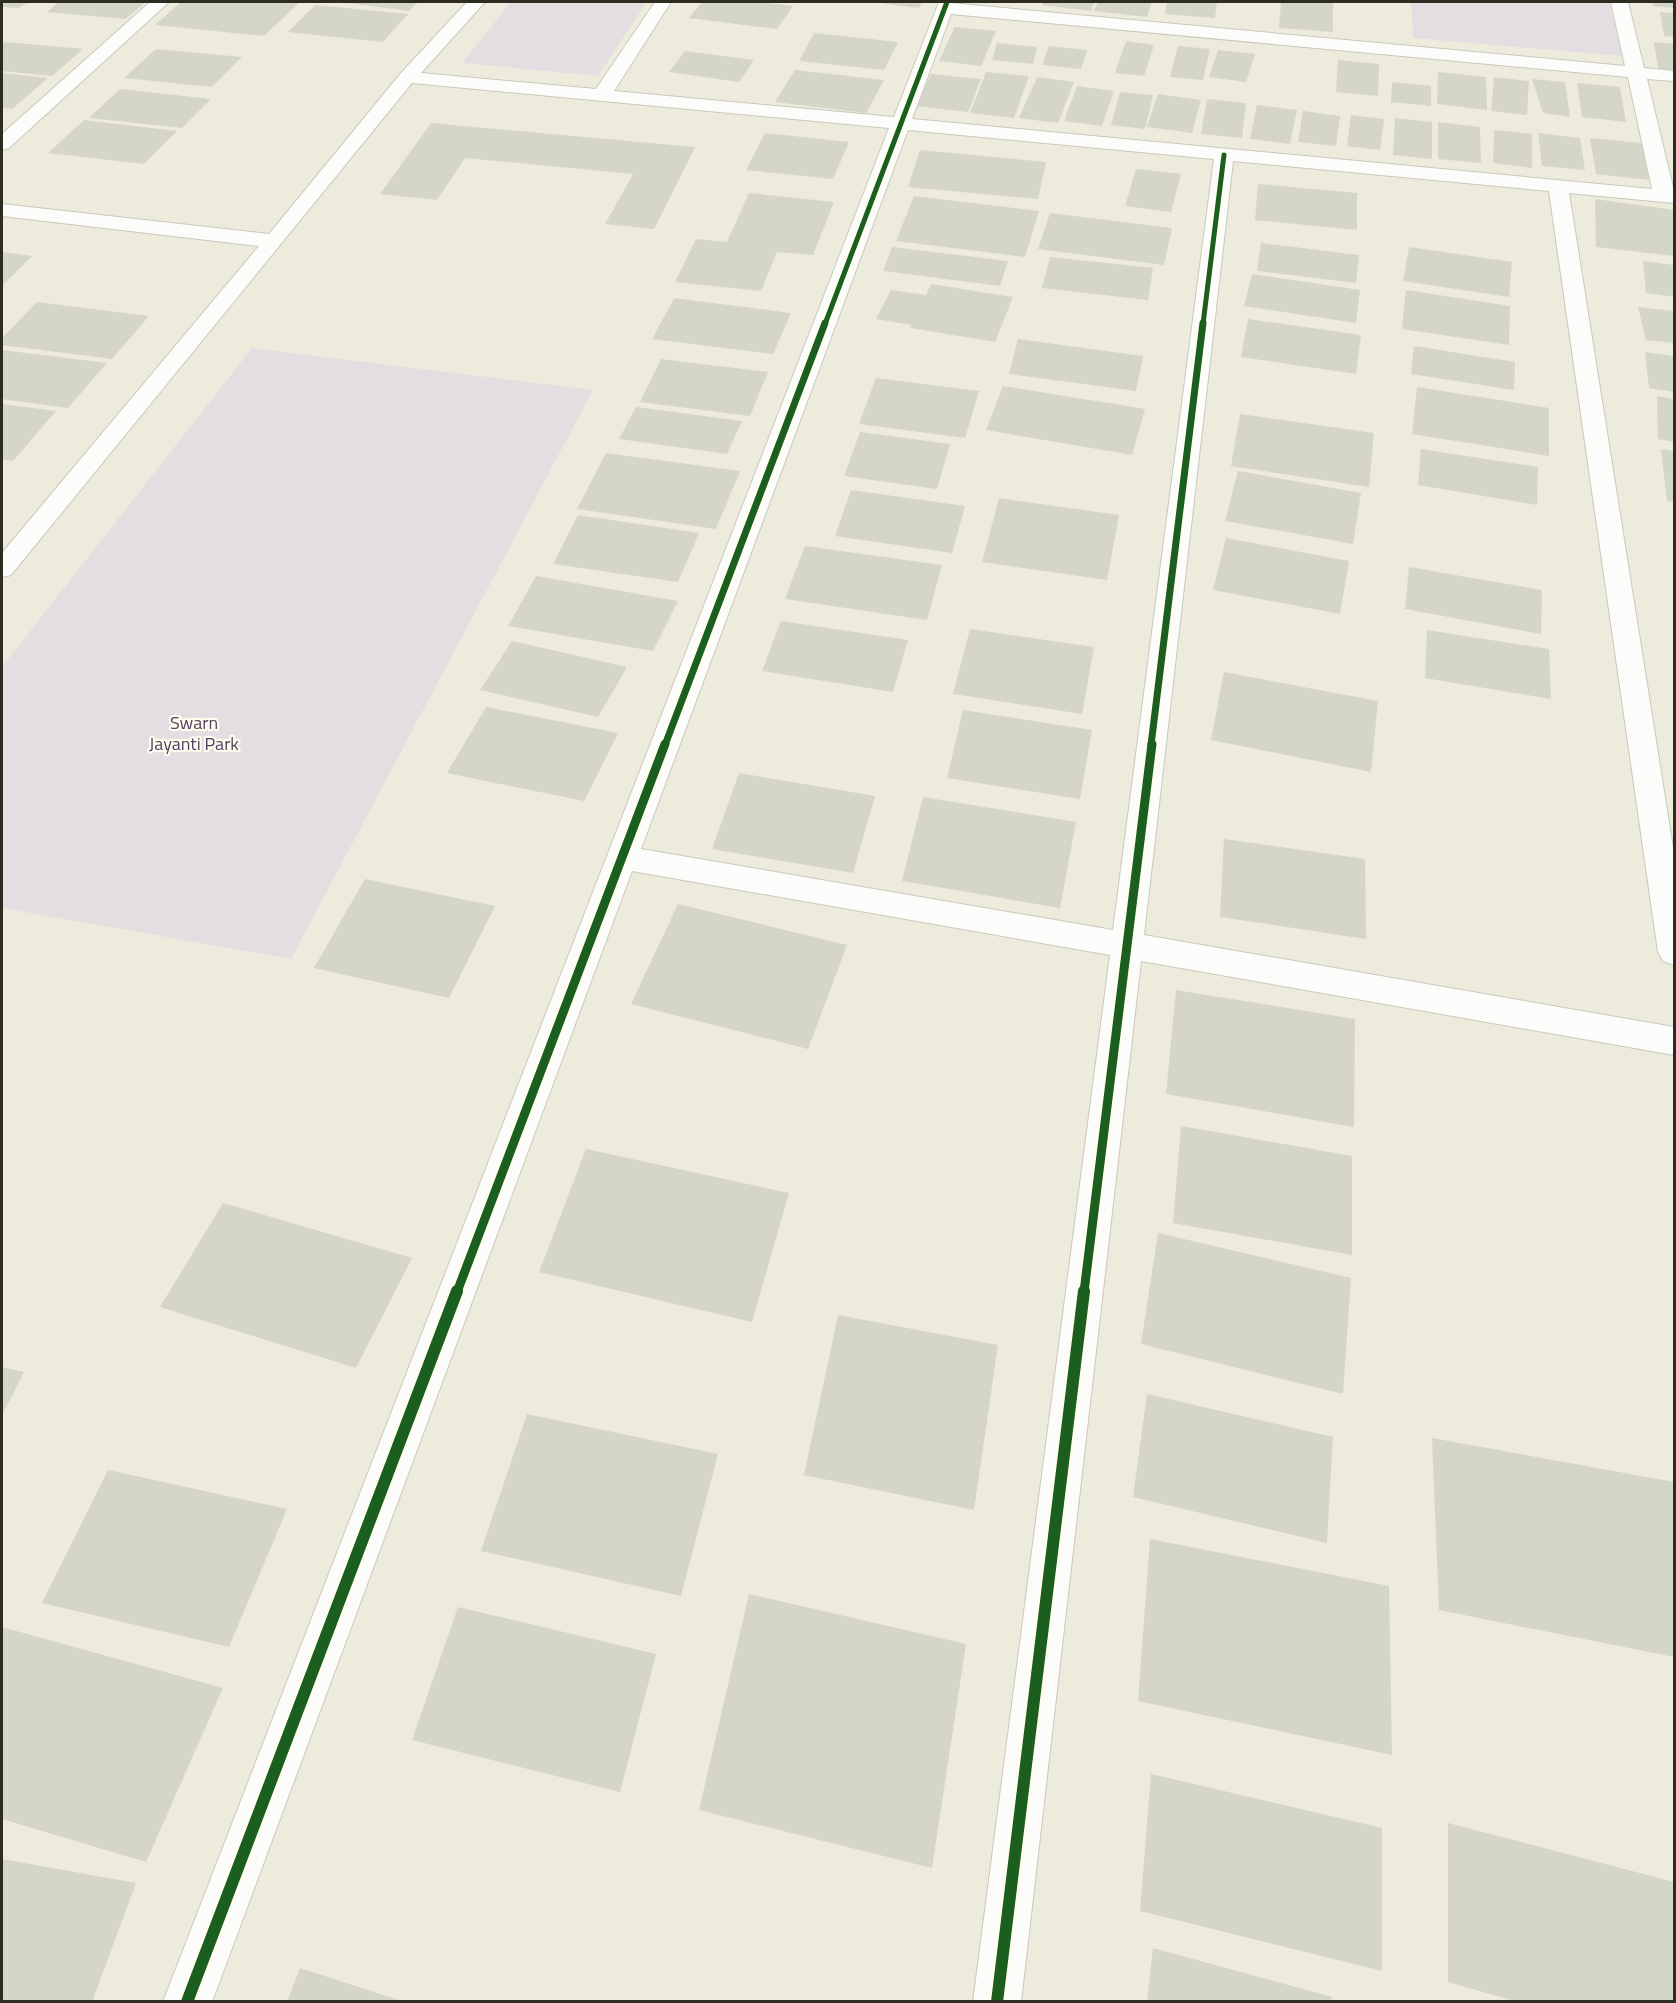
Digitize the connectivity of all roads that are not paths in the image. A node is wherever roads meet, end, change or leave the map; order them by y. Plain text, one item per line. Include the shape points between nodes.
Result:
1 (160, 2) edge
2 (476, 2) edge
3 (663, 2) edge
4 (1620, 2) edge
5 (946, 4) edge
6 (1636, 73) junction
7 (1674, 76) edge
8 (407, 77) junction
9 (601, 96) junction
10 (901, 124) junction
11 (2, 144) edge
12 (1224, 155) junction
13 (1558, 186) junction
14 (1669, 197) edge
15 (2, 210) edge
16 (274, 241) junction
17 (2, 569) edge
18 (622, 857) junction
19 (1127, 945) junction
20 (1674, 952) edge
21 (1674, 1041) edge
22 (187, 2001) edge
23 (997, 2001) edge

1 - 11 street
2 - 8 street
3 - 9 street
4 - 6 street
5 - 6 street
5 - 10 street
6 - 7 street
6 - 14 street
8 - 9 street
8 - 16 street
9 - 10 street
10 - 12 street
10 - 18 street
12 - 13 street
12 - 19 street
13 - 14 street
13 - 20 street
15 - 16 street
16 - 17 street
18 - 19 street
18 - 22 street
19 - 21 street
19 - 23 street

